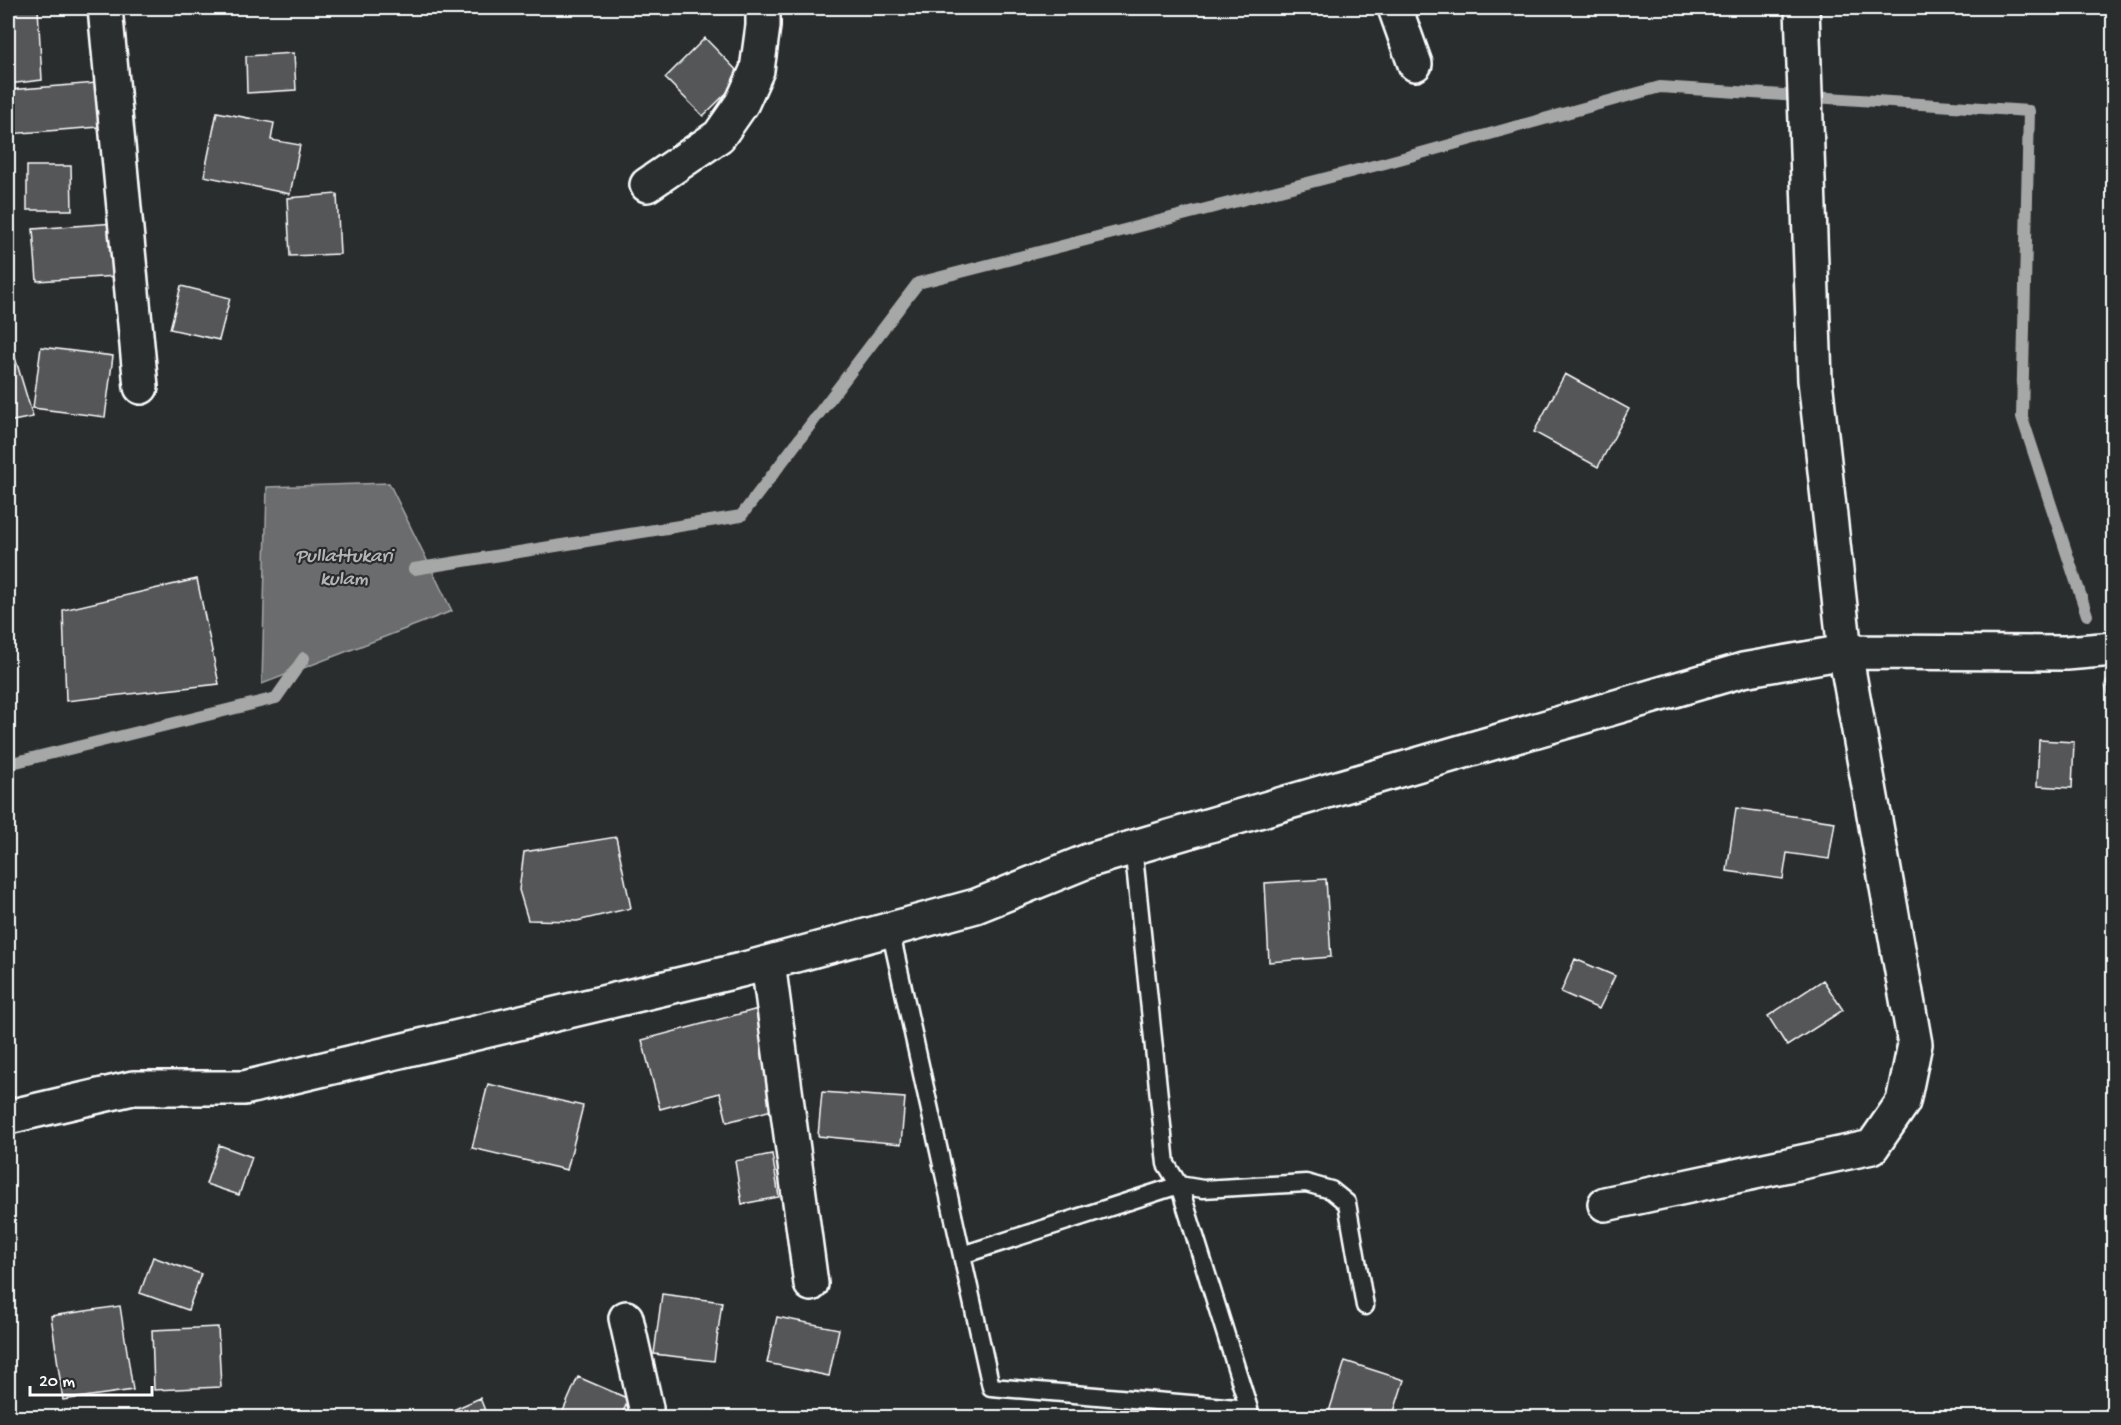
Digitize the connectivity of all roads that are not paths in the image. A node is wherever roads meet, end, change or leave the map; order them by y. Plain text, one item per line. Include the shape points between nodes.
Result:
1 (105, 8) edge
2 (763, 8) edge
3 (1395, 8) edge
4 (1802, 8) edge
5 (1415, 64) dead end
6 (647, 185) dead end
7 (141, 387) dead end
8 (2114, 649) edge
9 (1845, 652) junction
10 (1133, 846) junction
11 (890, 929) junction
12 (768, 963) junction
13 (8, 1117) edge
14 (1179, 1185) junction
15 (1605, 1204) dead end
16 (962, 1256) junction
17 (811, 1284) dead end
18 (1365, 1306) dead end
19 (626, 1318) dead end
20 (645, 1418) edge

1 - 7 street
2 - 6 street via 757,70 742,103 719,136
3 - 5 street
4 - 9 street via 1815,380
8 - 9 street via 2066,653
9 - 10 street via 1743,670
9 - 15 street via 1915,1044 1903,1102 1872,1148
10 - 11 street via 976,906
10 - 14 lane via 1166,1164
11 - 12 street
11 - 16 lane
12 - 13 street via 244,1088 133,1088
12 - 17 street
14 - 16 lane
14 - 16 lane via 1249,1409 991,1387
14 - 18 lane via 1203,1189 1306,1183 1331,1190 1347,1203
19 - 20 street

